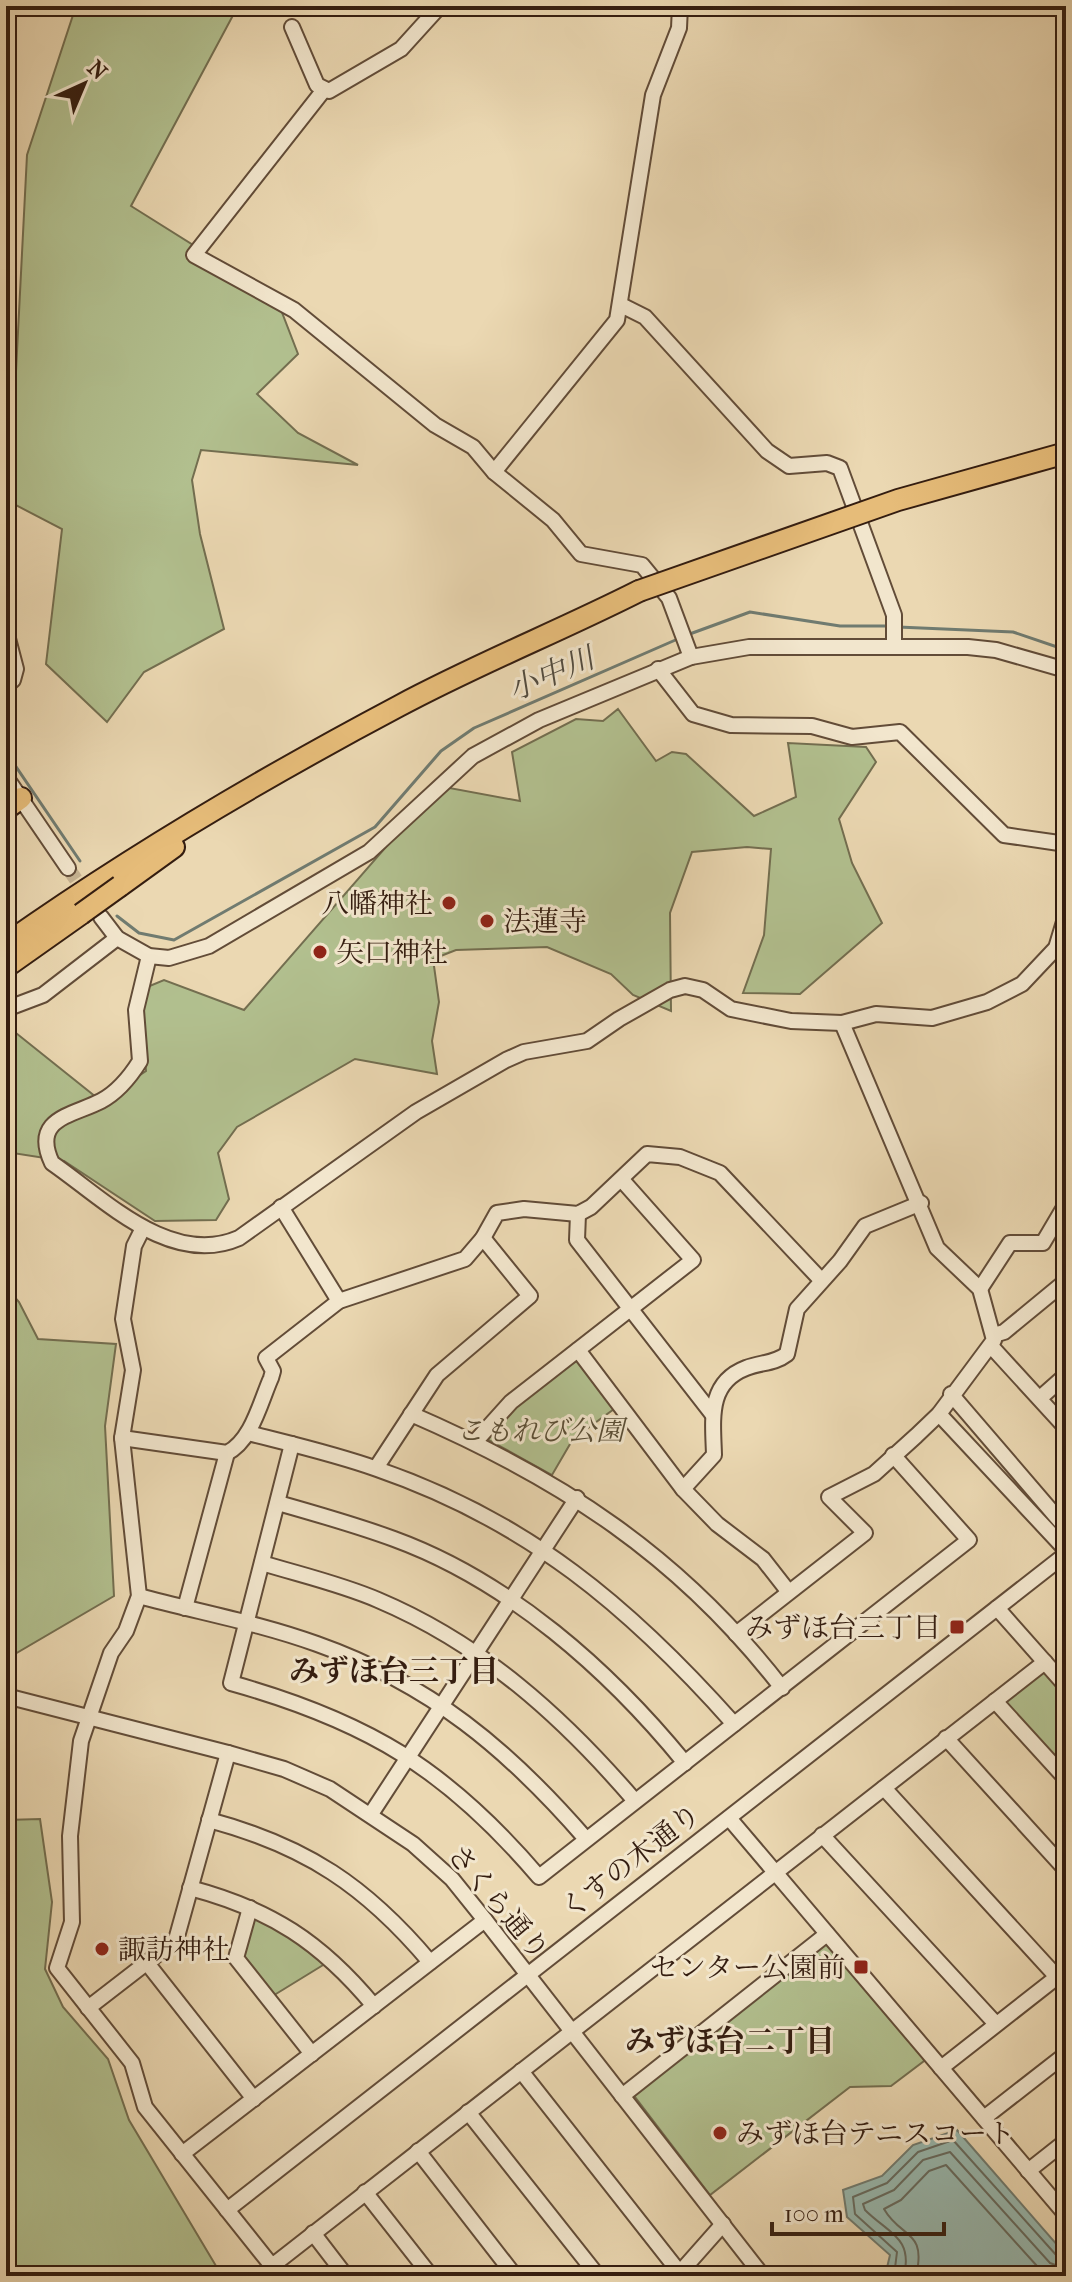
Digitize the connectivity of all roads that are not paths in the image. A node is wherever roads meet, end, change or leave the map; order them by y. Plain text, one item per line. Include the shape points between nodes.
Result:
1 (440, 6) edge
2 (680, 6) edge
3 (292, 27) dead end
4 (323, 91) junction
5 (621, 305) junction
6 (1066, 453) edge
7 (494, 472) junction
8 (639, 591) junction
9 (6, 631) edge
10 (894, 647) junction
11 (691, 657) junction
12 (658, 669) junction
13 (1066, 670) edge
14 (6, 686) edge
15 (11, 794) edge
16 (244, 794) junction
17 (1066, 844) edge
18 (68, 868) tunnel mouth
19 (95, 870) junction
20 (1066, 915) edge
21 (101, 917) dead end
22 (6, 928) edge
23 (6, 936) edge
24 (117, 938) junction
25 (6, 944) edge
26 (149, 956) junction
27 (6, 967) edge
28 (6, 1009) edge
29 (842, 1023) junction
30 (622, 1180) junction
31 (921, 1203) junction
32 (1066, 1204) edge
33 (281, 1207) junction
34 (578, 1214) junction
35 (143, 1228) junction
36 (483, 1238) junction
37 (821, 1280) junction
38 (1066, 1281) edge
39 (980, 1289) junction
40 (339, 1301) junction
41 (631, 1308) junction
42 (992, 1340) junction
43 (578, 1350) junction
44 (1066, 1375) edge
45 (951, 1394) junction
46 (1040, 1398) junction
47 (411, 1414) junction
48 (939, 1414) junction
49 (713, 1415) junction
50 (1066, 1428) edge
51 (248, 1433) junction
52 (122, 1438) junction
53 (475, 1442) junction
54 (292, 1444) junction
55 (227, 1453) junction
56 (893, 1455) junction
57 (376, 1468) junction
58 (683, 1489) junction
59 (577, 1498) junction
60 (278, 1503) junction
61 (1066, 1528) edge
62 (544, 1550) junction
63 (1066, 1552) edge
64 (262, 1563) junction
65 (788, 1591) junction
66 (139, 1596) junction
67 (511, 1601) junction
68 (185, 1608) junction
69 (997, 1608) junction
70 (246, 1623) junction
71 (736, 1634) junction
72 (476, 1653) junction
73 (1045, 1662) junction
74 (1066, 1686) edge
75 (782, 1688) junction
76 (6, 1696) edge
77 (995, 1701) junction
78 (443, 1705) junction
79 (87, 1717) junction
80 (734, 1724) junction
81 (946, 1738) junction
82 (228, 1753) junction
83 (409, 1756) junction
84 (685, 1763) junction
85 (1066, 1779) edge
86 (884, 1788) junction
87 (635, 1801) junction
88 (371, 1814) junction
89 (729, 1818) junction
90 (209, 1820) junction
91 (822, 1835) junction
92 (586, 1839) junction
93 (1066, 1870) edge
94 (774, 1873) junction
95 (190, 1888) junction
96 (250, 1908) junction
97 (485, 1920) junction
98 (827, 1934) junction
99 (430, 1962) junction
100 (147, 1963) junction
101 (1062, 1973) edge
102 (527, 1975) junction
103 (374, 2006) junction
104 (88, 2008) junction
105 (996, 2024) junction
106 (572, 2031) junction
107 (312, 2054) junction
108 (1066, 2054) edge
109 (941, 2068) junction
110 (521, 2071) junction
111 (622, 2096) junction
112 (254, 2099) junction
113 (468, 2112) junction
114 (984, 2118) junction
115 (1066, 2141) edge
116 (418, 2151) junction
117 (182, 2154) junction
118 (1028, 2171) junction
119 (365, 2192) junction
120 (227, 2210) junction
121 (1066, 2215) edge
122 (723, 2224) junction
123 (313, 2233) junction
124 (678, 2274) edge
125 (346, 2276) edge
126 (431, 2276) edge
127 (515, 2276) edge
128 (598, 2276) edge
129 (765, 2276) edge

1 - 4 street via 401,49
2 - 5 street via 679,28 653,95
3 - 4 street
4 - 7 street via 194,255 294,310 435,425 473,447
5 - 7 street via 617,320
5 - 10 street via 645,317 767,451 789,466 827,463 840,468 894,615
6 - 8 highway, bridge via 884,505
7 - 11 street via 553,520 581,554 642,565 669,598
8 - 16 highway via 400,705
8 - 19 highway via 426,681
9 - 14 street via 16,669
10 - 11 street via 749,647
10 - 13 street via 996,650
11 - 12 street
12 - 17 street via 693,714 731,725 812,726 852,737 900,732 1004,835
12 - 26 street via 539,720 473,756 369,852 221,940 189,954
15 - 18 street
16 - 25 highway via 100,878
16 - 27 highway, bridge
19 - 22 highway
19 - 23 highway
20 - 29 street via 1056,948 1022,984 987,1002 932,1018 876,1014
21 - 24 street
24 - 26 street
24 - 28 street via 43,995
26 - 35 street via 136,1010 140,1061 118,1090 55,1121 46,1152 52,1163
29 - 31 street
29 - 33 street via 749,1015 703,990 670,990 587,1041 539,1048 506,1060 416,1112
30 - 34 street
30 - 37 street via 647,1154 680,1157 720,1173
30 - 41 street via 693,1260
31 - 37 street via 865,1226
31 - 39 street via 943,1256
32 - 39 street via 1043,1243 1010,1243
33 - 35 street via 218,1247
33 - 40 street
34 - 36 street via 524,1209 497,1213
34 - 41 street via 577,1240
35 - 52 street via 134,1246 123,1319 133,1370
36 - 40 street via 465,1259
36 - 47 street via 530,1296 450,1361
37 - 49 street via 797,1309 787,1354 744,1368 723,1383
38 - 42 street
39 - 42 street
40 - 51 street via 266,1358 273,1371
41 - 43 street
41 - 49 street
42 - 45 street
42 - 46 street
43 - 53 street via 499,1412
43 - 58 street
44 - 46 street
45 - 48 street
45 - 61 street
46 - 50 street
47 - 53 street
47 - 57 street
48 - 56 street
48 - 63 street
49 - 58 street via 714,1455
51 - 54 street
51 - 55 street
52 - 55 street
52 - 66 street
53 - 59 street
54 - 57 street
54 - 60 street
55 - 68 street
56 - 65 street via 874,1474 829,1497 865,1533
56 - 75 street via 969,1540
57 - 62 street via 468,1507
58 - 65 street via 763,1559
59 - 62 street
59 - 71 street via 674,1572
60 - 64 street
60 - 67 street via 396,1540
62 - 67 street
62 - 80 street via 621,1607
63 - 69 street, くすの木通り
64 - 70 street
64 - 72 street via 378,1600
65 - 71 street
66 - 68 street
66 - 79 street
67 - 72 street
67 - 84 street via 626,1696
68 - 70 street
69 - 73 street
69 - 89 street, くすの木通り
70 - 78 street via 370,1665
70 - 83 street via 231,1683 296,1701
71 - 75 street
72 - 78 street
72 - 87 street via 562,1721
73 - 74 street
73 - 77 street
75 - 80 street
76 - 79 street, さくら通り
77 - 81 street
77 - 85 street
78 - 83 street
78 - 92 street via 537,1782
79 - 82 street, さくら通り
79 - 104 street via 70,1836 72,1922 57,1968
80 - 84 street
81 - 86 street
81 - 93 street
82 - 88 street, さくら通り via 296,1774
82 - 90 street
83 - 88 street
83 - 92 street via 495,1825 539,1877
84 - 87 street
86 - 91 street
86 - 101 street
87 - 92 street
88 - 97 street, さくら通り via 452,1879
89 - 94 street
89 - 102 street, くすの木通り
90 - 95 street
90 - 99 street via 289,1846 317,1861 377,1905
91 - 94 street
91 - 105 street
94 - 98 street
94 - 106 street
95 - 96 street
95 - 100 street via 176,1940
96 - 103 street via 309,1940
96 - 107 street via 236,1958
97 - 99 street
97 - 102 street, さくら通り
98 - 109 street
98 - 111 street
99 - 103 street
100 - 104 street
100 - 112 street
101 - 105 street
102 - 106 street, さくら通り
102 - 120 street, くすの木通り
103 - 107 street
104 - 117 street via 132,2063 145,2107
105 - 109 street
106 - 110 street
106 - 111 street, さくら通り
107 - 112 street
108 - 114 street
109 - 114 street
110 - 113 street
110 - 124 street
111 - 122 street, さくら通り
112 - 117 street
113 - 116 street
113 - 128 street
114 - 118 street
115 - 118 street
116 - 119 street
116 - 127 street
117 - 120 street
118 - 121 street
119 - 123 street
119 - 126 street
120 - 123 street via 272,2266
122 - 124 street
122 - 129 street, さくら通り
123 - 125 street

